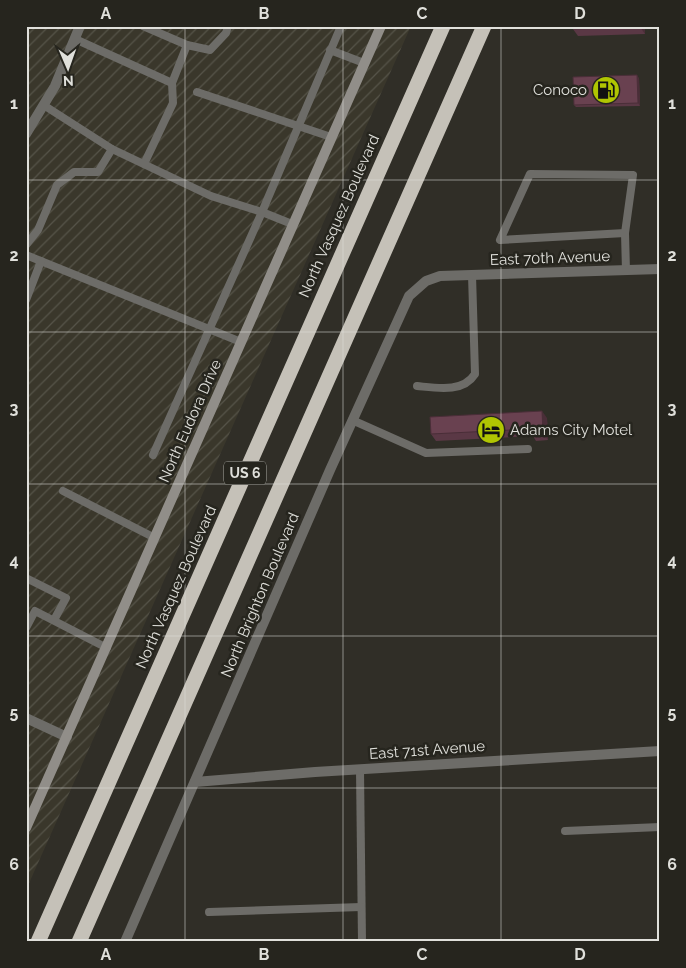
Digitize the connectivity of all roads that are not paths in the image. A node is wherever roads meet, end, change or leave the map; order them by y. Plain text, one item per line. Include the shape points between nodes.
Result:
1 (80, 26) edge
2 (143, 26) edge
3 (228, 26) edge
4 (341, 26) edge
5 (381, 26) edge
6 (443, 26) edge
7 (484, 26) edge
8 (75, 39) junction
9 (187, 45) junction
10 (330, 50) junction
11 (364, 63) junction
12 (172, 83) junction
13 (197, 92) dead end
14 (45, 106) junction
15 (298, 125) junction
16 (26, 134) edge
17 (331, 137) junction
18 (112, 148) junction
19 (144, 164) junction
20 (262, 212) junction
21 (292, 224) junction
22 (625, 233) junction
23 (26, 245) edge
24 (26, 255) edge
25 (41, 261) junction
26 (660, 269) edge
27 (626, 271) junction
28 (472, 275) junction
29 (440, 276) joint
30 (26, 300) edge
31 (210, 329) junction
32 (241, 342) junction
33 (417, 386) dead end
34 (352, 420) junction
35 (528, 449) dead end
36 (153, 455) dead end
37 (63, 491) dead end
38 (155, 538) junction
39 (26, 578) edge
40 (54, 620) junction
41 (26, 628) edge
42 (107, 648) junction
43 (27, 720) edge
44 (67, 737) junction
45 (660, 751) edge
46 (360, 770) junction
47 (196, 782) junction
48 (660, 827) edge
49 (26, 828) edge
50 (564, 831) dead end
51 (361, 907) junction
52 (209, 912) dead end
53 (38, 942) edge
54 (79, 942) edge
55 (125, 942) edge
56 (362, 942) edge

1 - 8 street
2 - 9 lane
3 - 9 lane via 226,33 210,50
4 - 10 lane
5 - 11 street, North Eudora Drive
6 - 53 highway, North Vasquez Boulevard / US 6
7 - 54 highway, US 6
8 - 12 lane
8 - 14 street
9 - 12 lane
10 - 11 lane
10 - 15 lane
11 - 17 street, North Eudora Drive
12 - 19 lane via 173,102
13 - 15 lane
14 - 16 street
14 - 18 lane
15 - 17 lane
15 - 20 lane
17 - 21 street, North Eudora Drive
18 - 19 lane
18 - 23 lane via 98,172 74,172 57,185 38,230
19 - 20 lane via 211,196
20 - 21 lane
20 - 31 lane
21 - 32 street, North Eudora Drive
22 - 22 lane via 615,233 500,240 530,174 633,175
22 - 27 lane
24 - 25 lane
25 - 30 lane
25 - 31 lane
26 - 27 street, East 70th Avenue
27 - 28 street, East 70th Avenue
28 - 29 street, East 70th Avenue
28 - 33 lane via 475,374 462,386
29 - 34 street, North Brighton Boulevard via 426,281 408,296
31 - 32 lane
31 - 36 lane
32 - 38 street, North Eudora Drive
34 - 35 lane via 426,453
34 - 47 street, North Brighton Boulevard
37 - 38 lane
38 - 42 street, North Eudora Drive
39 - 40 lane via 66,598
40 - 41 lane via 35,612
40 - 42 lane
42 - 44 street, North Eudora Drive
43 - 44 street
44 - 49 street, North Eudora Drive
45 - 46 street, East 71st Avenue
46 - 47 street, East 71st Avenue
46 - 51 lane
47 - 55 street, North Brighton Boulevard
48 - 50 lane
51 - 52 lane
51 - 56 lane

